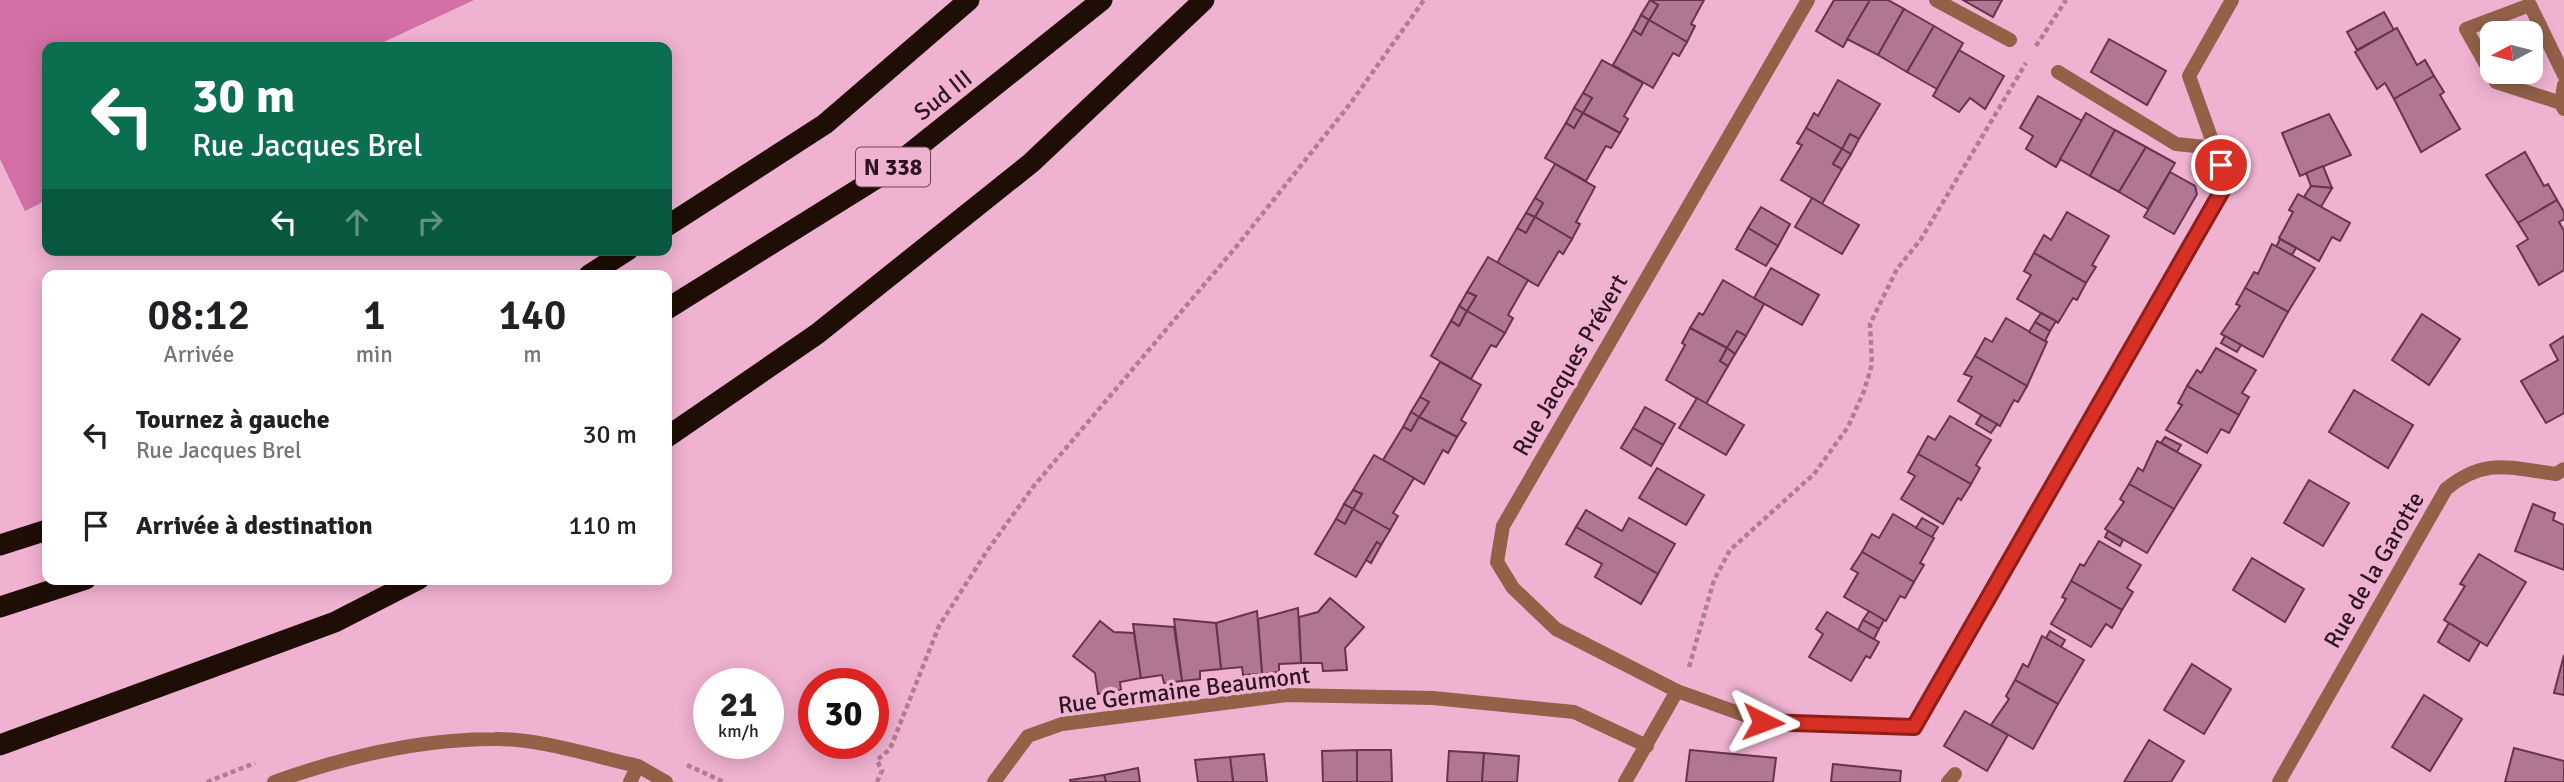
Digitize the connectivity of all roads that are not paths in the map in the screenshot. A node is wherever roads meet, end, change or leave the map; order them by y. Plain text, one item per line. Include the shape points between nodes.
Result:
1 (969, 0) edge
2 (1102, 0) edge
3 (1203, 0) edge
4 (1808, 0) edge
5 (1936, 0) edge
6 (2232, 0) edge
7 (2010, 40) dead end
8 (2058, 72) dead end
9 (2564, 75) edge
10 (2564, 85) edge
11 (2562, 106) edge
12 (2216, 148) junction
13 (672, 223) edge
14 (619, 256) edge
15 (597, 270) edge
16 (672, 306) edge
17 (672, 434) edge
18 (2564, 469) edge
19 (42, 532) edge
20 (0, 545) edge
21 (68, 585) edge
22 (407, 585) edge
23 (0, 607) edge
24 (1677, 691) junction
25 (0, 745) edge
26 (1647, 746) junction
27 (638, 766) junction
28 (274, 782) edge
29 (630, 782) edge
30 (666, 782) edge
31 (994, 782) edge
32 (1625, 782) edge
33 (2279, 782) edge

1 - 13 highway via 825,124
2 - 16 highway, Sud III / N 338 via 888,171
3 - 17 highway via 1031,163 817,334
4 - 24 street, Rue Jacques Prévert via 1503,526 1497,562 1513,588 1556,629
5 - 7 street
6 - 12 street via 2189,76
8 - 12 street via 2176,145
9 - 11 street via 2530,5 2466,29 2496,82
10 - 11 street
12 - 24 street via 2227,182 1914,727 1763,722
14 - 15 highway
18 - 33 street, Rue de la Garotte via 2556,474 2496,466 2466,473 2446,489
19 - 20 highway
21 - 23 highway
22 - 25 highway via 335,622
24 - 26 street
26 - 31 street, Rue Germaine Beaumont via 1574,712 1433,698 1287,695 1062,724 1028,736
26 - 32 street
27 - 28 street via 497,738 353,757
27 - 29 street
27 - 30 street

